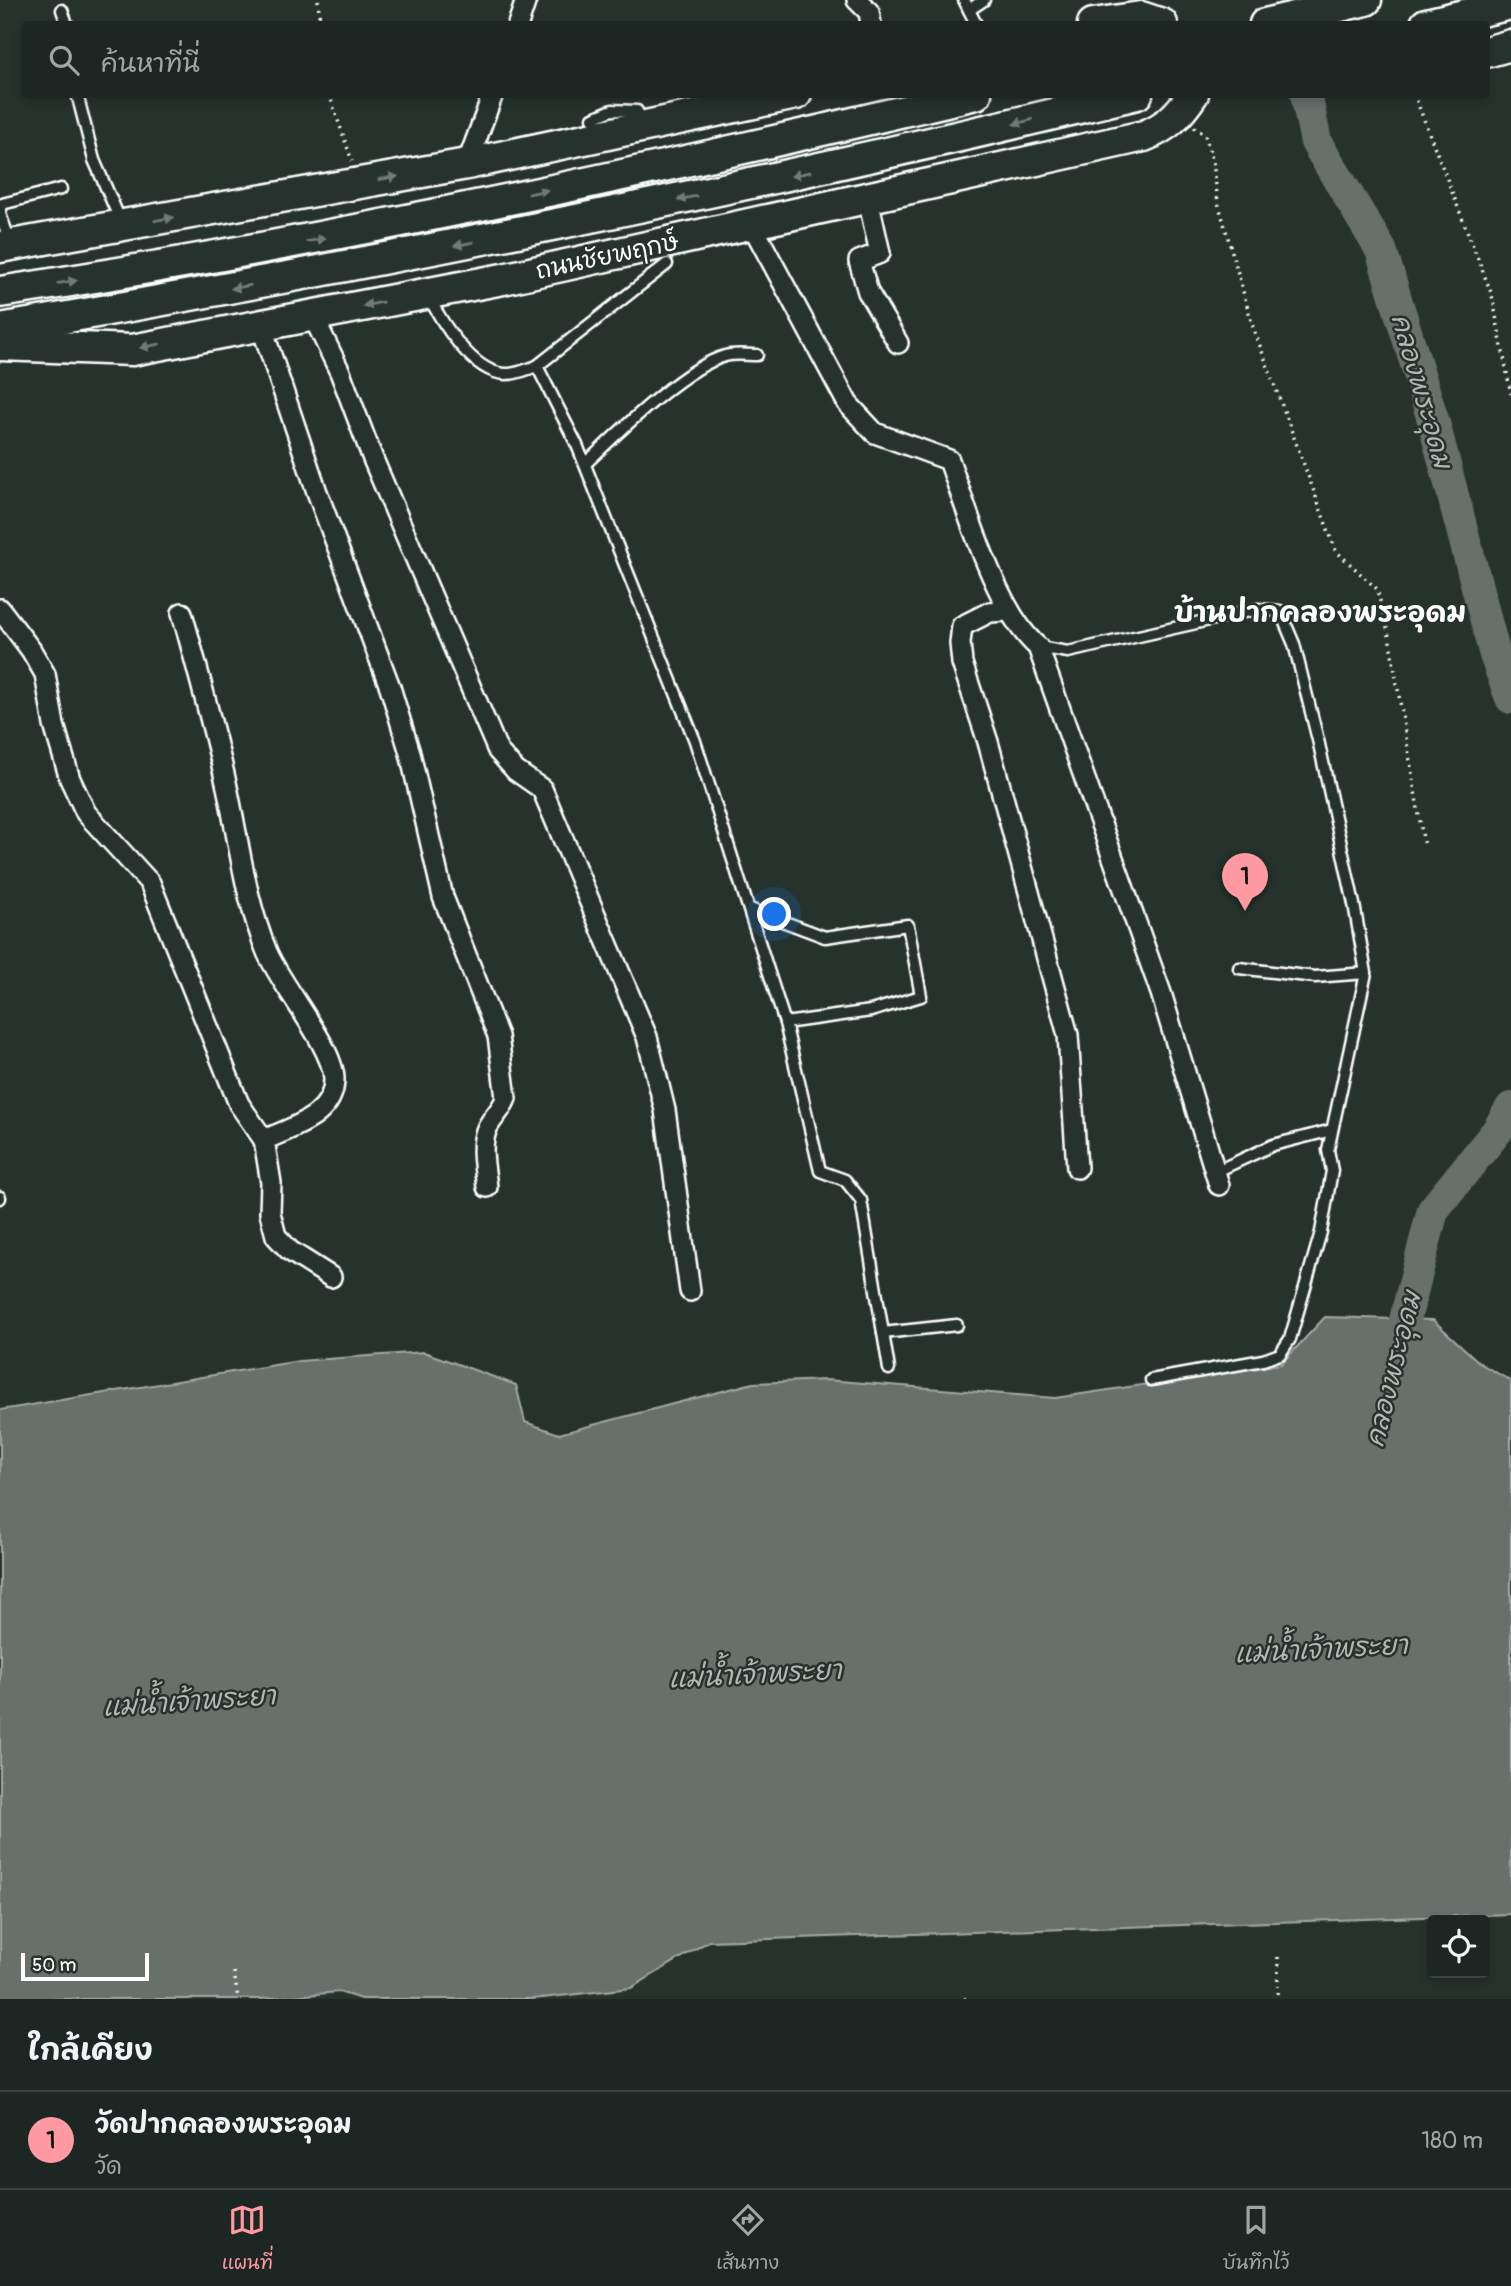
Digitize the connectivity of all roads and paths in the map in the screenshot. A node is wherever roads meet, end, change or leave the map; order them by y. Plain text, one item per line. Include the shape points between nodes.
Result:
1 (318, 0) edge
2 (526, 0) edge
3 (857, 0) edge
4 (964, 0) edge
5 (984, 0) edge
6 (1366, 0) edge
7 (1511, 4) edge
8 (62, 10) dead end
9 (969, 10) junction
10 (66, 21) edge
11 (320, 21) edge
12 (519, 21) edge
13 (870, 21) edge
14 (974, 21) edge
15 (1113, 21) edge
16 (1148, 21) edge
17 (1278, 21) edge
18 (1365, 21) edge
19 (1439, 21) edge
20 (1511, 45) edge
21 (1490, 51) edge
22 (78, 98) edge
23 (330, 98) edge
24 (492, 98) edge
25 (778, 98) edge
26 (959, 98) edge
27 (1120, 98) edge
28 (1416, 98) edge
29 (1186, 105) edge
30 (593, 118) dead end
31 (645, 128) junction
32 (467, 164) junction
33 (355, 184) junction
34 (61, 189) dead end
35 (868, 199) junction
36 (752, 225) junction
37 (123, 226) junction
38 (6, 246) edge
39 (667, 264) dead end
40 (0, 292) edge
41 (427, 294) junction
42 (313, 316) junction
43 (261, 326) junction
44 (0, 329) edge
45 (898, 344) dead end
46 (0, 345) edge
47 (757, 355) dead end
48 (537, 366) junction
49 (1511, 394) edge
50 (585, 464) junction
51 (0, 608) edge
52 (1007, 611) junction
53 (182, 613) dead end
54 (1038, 648) junction
55 (1424, 845) dead end
56 (750, 909) junction
57 (1240, 968) dead end
58 (1366, 973) junction
59 (785, 1023) junction
60 (1332, 1130) junction
61 (264, 1140) junction
62 (1077, 1168) dead end
63 (1217, 1178) joint
64 (487, 1187) dead end
65 (331, 1277) dead end
66 (690, 1292) dead end
67 (957, 1325) dead end
68 (883, 1333) junction
69 (889, 1369) dead end
70 (1151, 1380) dead end
71 (1278, 1957) dead end
72 (233, 1972) dead end
73 (238, 1999) edge
74 (1278, 1999) edge

1 - 11 path
2 - 12 street
3 - 13 street via 869,12
4 - 9 lane
5 - 9 lane
6 - 17 main road
6 - 18 main road
7 - 19 main road
8 - 10 lane
9 - 14 lane
15 - 16 main road
20 - 21 main road
22 - 37 lane via 94,160
23 - 33 path
24 - 32 street
25 - 31 main road
40 -> 26 main road via 340,235
27 -> 44 main road, ถนนชัยพฤกษ์ via 754,184 330,271
28 - 49 path via 1492,295
29 - 35 main road, ถนนชัยพฤกษ์ via 1144,136
29 - 55 path via 1205,135 1218,202 1253,327 1336,551 1377,589
30 - 31 lane via 612,110 637,111
31 - 32 main road
33 -> 32 main road
37 -> 33 main road
34 - 38 lane via 2,204
35 - 36 main road, ถนนชัยพฤกษ์
35 - 45 street via 880,253 859,261 868,292
36 - 41 main road, ถนนชัยพฤกษ์
36 - 52 street via 848,404 876,433 949,460
37 - 38 main road
39 - 48 lane
41 -> 42 main road, ถนนชัยพฤกษ์
41 - 48 lane via 464,350 486,367 505,374
42 - 43 main road, ถนนชัยพฤกษ์
42 - 66 street via 498,751 542,789 647,1037 666,1110
43 -> 46 main road, ถนนชัยพฤกษ์ via 132,350
43 - 64 street via 390,687 443,897 498,1036 506,1098 486,1129 483,1143
47 - 50 lane via 725,356 687,377
48 - 50 lane
50 - 56 lane via 695,741
51 - 61 street via 45,674 66,765 86,813 150,883 239,1104
52 - 54 street
52 - 62 street via 990,612 962,626 961,653 1068,1035
53 - 61 street via 228,790 238,855 266,951 327,1053 334,1078 329,1099 318,1115
54 - 58 lane via 1068,652 1258,608 1280,611 1294,644 1319,744
54 - 63 street via 1161,993
56 - 59 lane
56 - 59 lane via 825,937 908,925 921,996 872,1011
57 - 58 lane via 1315,976
58 - 60 lane
59 - 68 lane via 820,1171 845,1180 861,1200
60 - 63 lane via 1273,1145
60 - 70 lane via 1328,1150 1332,1171 1321,1232 1290,1339 1282,1352 1264,1360
61 - 65 street via 276,1236 290,1251
67 - 68 lane
68 - 69 lane
71 - 74 path
72 - 73 path

